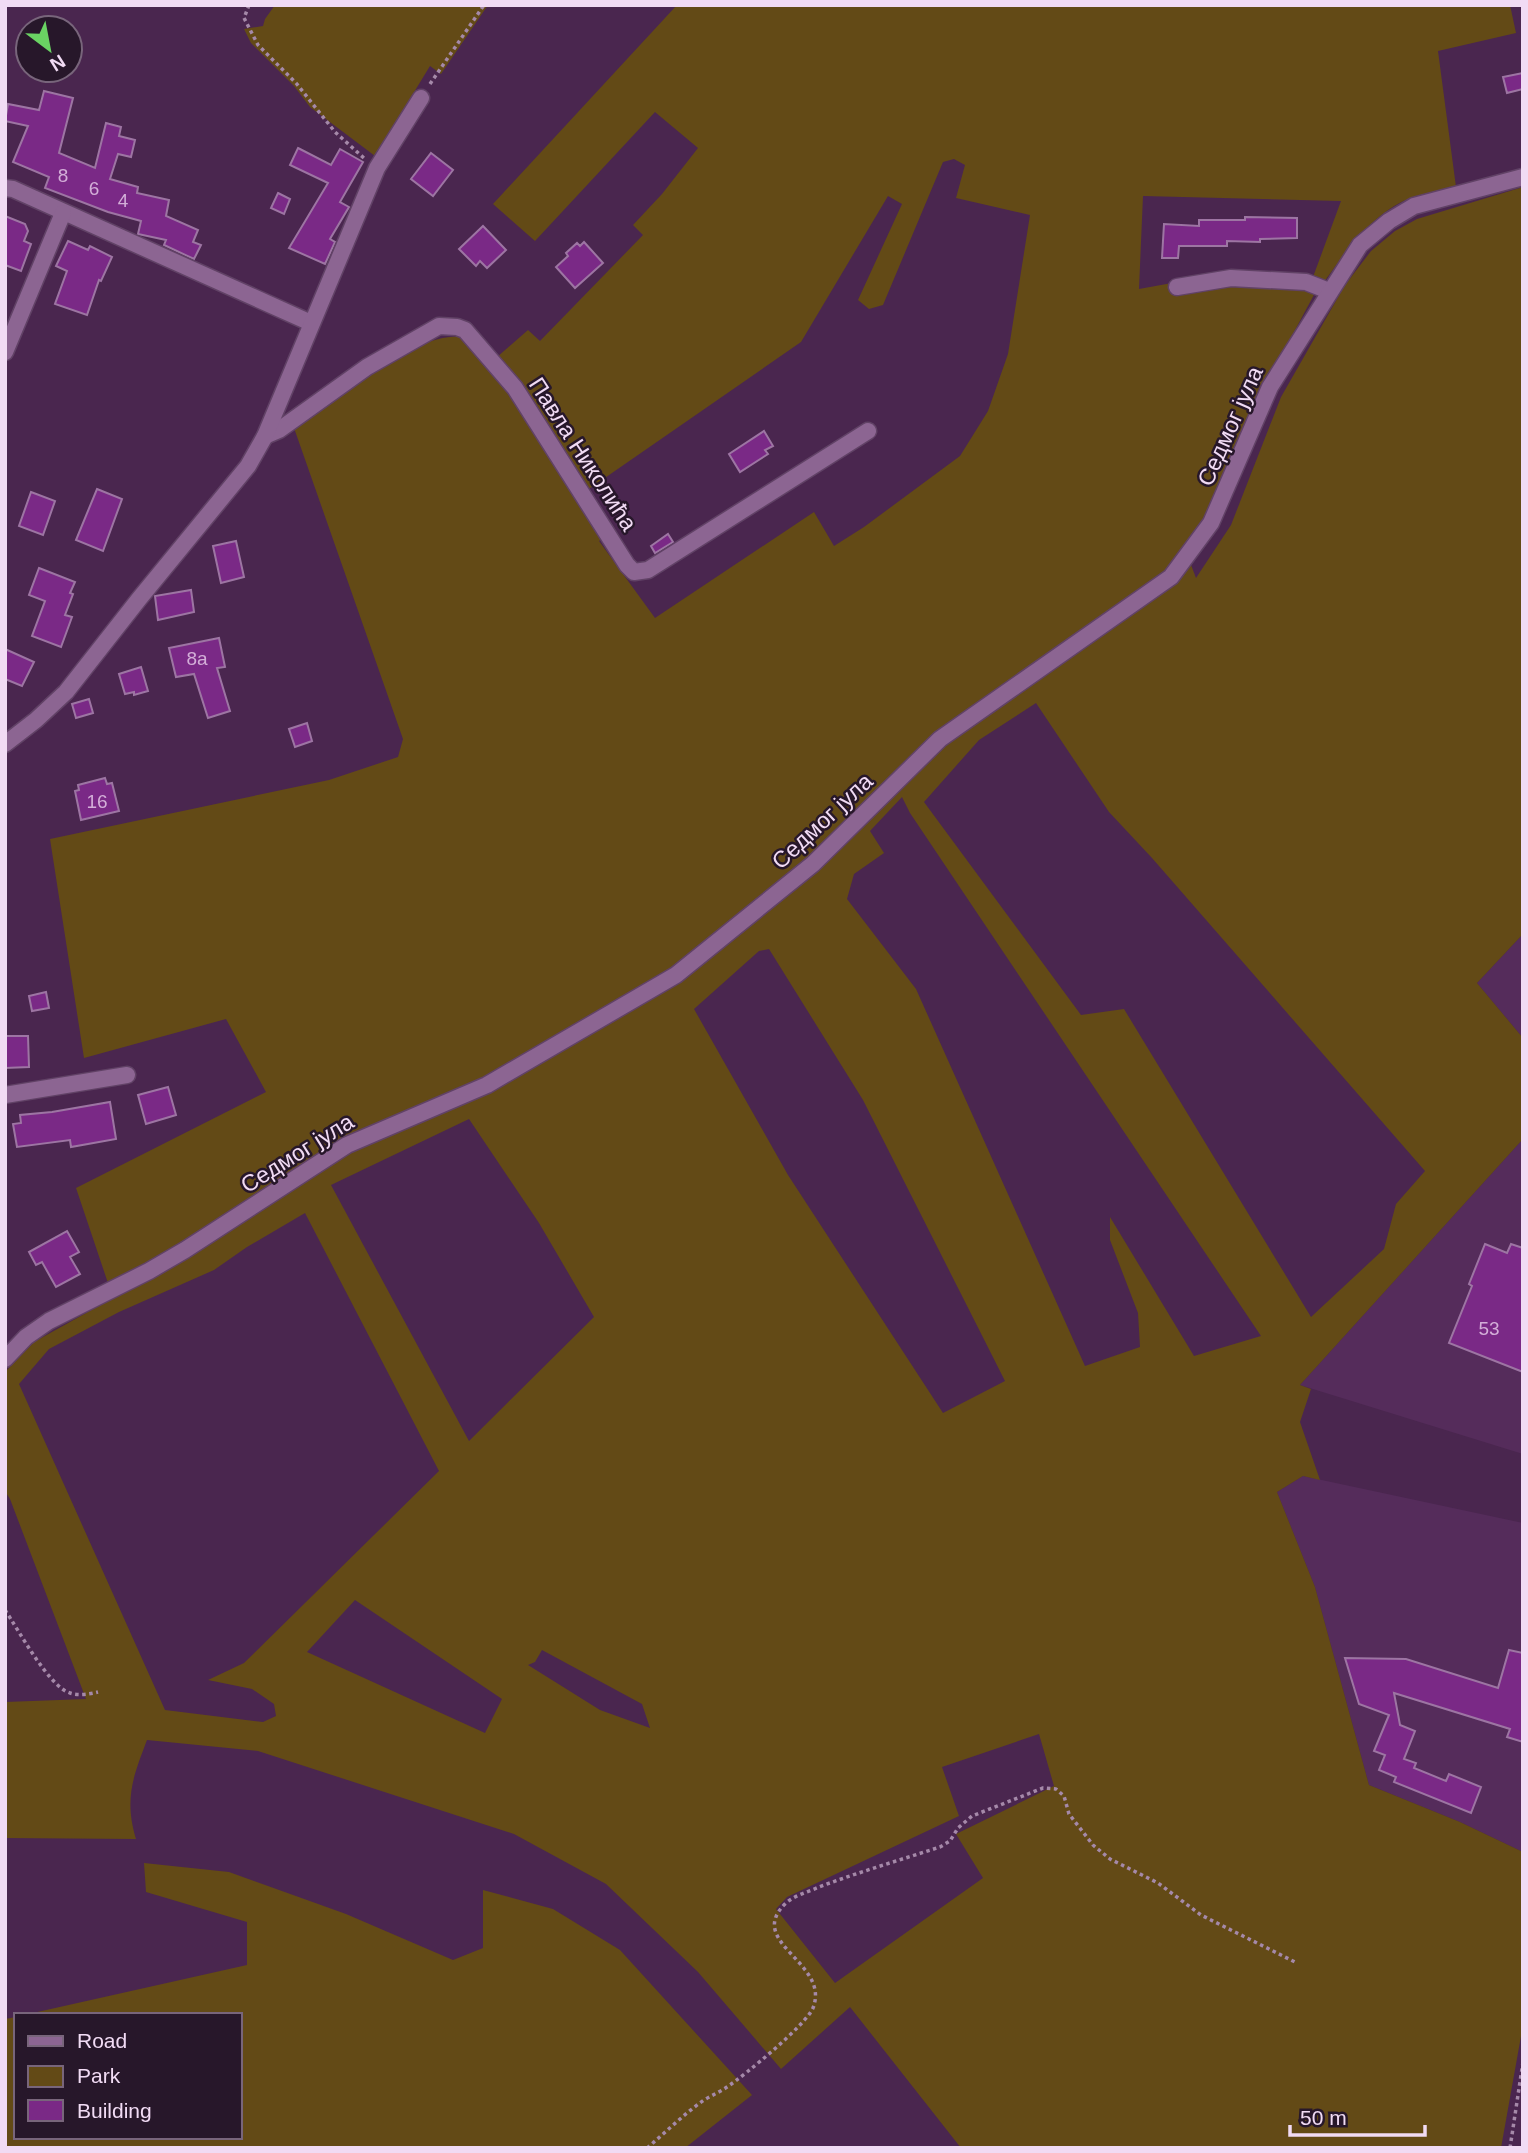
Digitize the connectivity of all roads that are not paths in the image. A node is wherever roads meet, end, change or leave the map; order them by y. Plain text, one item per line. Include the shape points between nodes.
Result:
1 (421, 98) road end
2 (1523, 177) edge
3 (5, 188) edge
4 (63, 213) junction
5 (1177, 287) dead end
6 (1329, 291) junction
7 (311, 323) junction
8 (5, 352) edge
9 (869, 430) dead end
10 (265, 436) junction
11 (5, 744) edge
12 (127, 1075) dead end
13 (5, 1095) edge
14 (5, 1359) edge

1 - 7 street via 377,168
2 - 6 street, Седмог јула via 1414,206 1389,220 1360,245
3 - 4 street
4 - 7 street
4 - 8 street
5 - 6 street via 1231,278 1306,282
6 - 14 street, Седмог јула via 1270,387 1211,523 1171,577 940,739 813,864 676,975 487,1085 347,1144 197,1243 49,1321
7 - 10 street
9 - 10 street, Павла Николића via 640,572 627,565 515,388 465,330 457,327 439,326 367,367
10 - 11 street via 248,467 66,692
12 - 13 street

